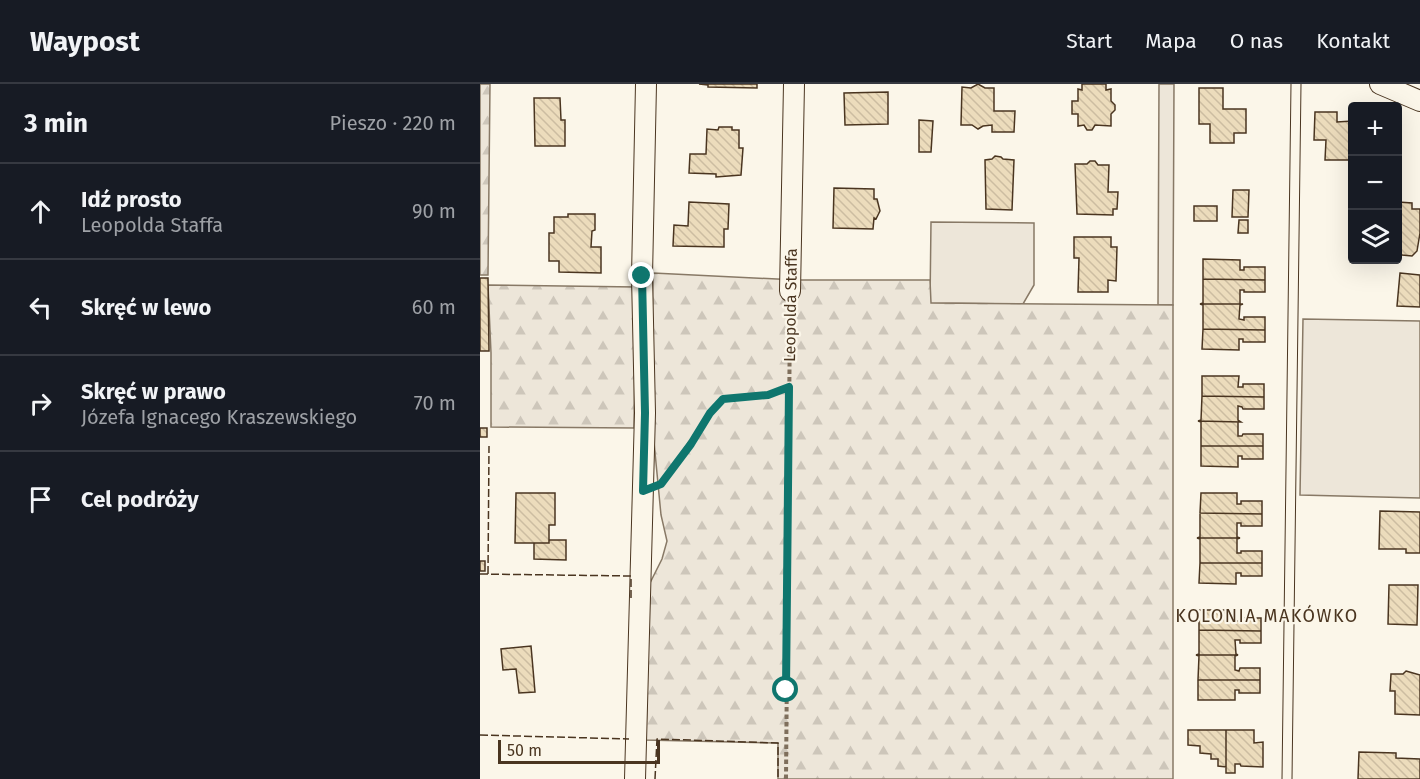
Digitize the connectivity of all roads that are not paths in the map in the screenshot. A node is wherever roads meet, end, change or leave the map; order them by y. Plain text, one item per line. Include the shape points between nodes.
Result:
1 (646, 84) edge
2 (794, 84) edge
3 (1296, 84) edge
4 (1380, 84) edge
5 (1420, 101) edge
6 (790, 291) road end
7 (635, 779) edge
8 (1287, 779) edge

1 - 7 street via 642,276 645,413
2 - 6 street, Leopolda Staffa
3 - 8 lane
4 - 5 street

